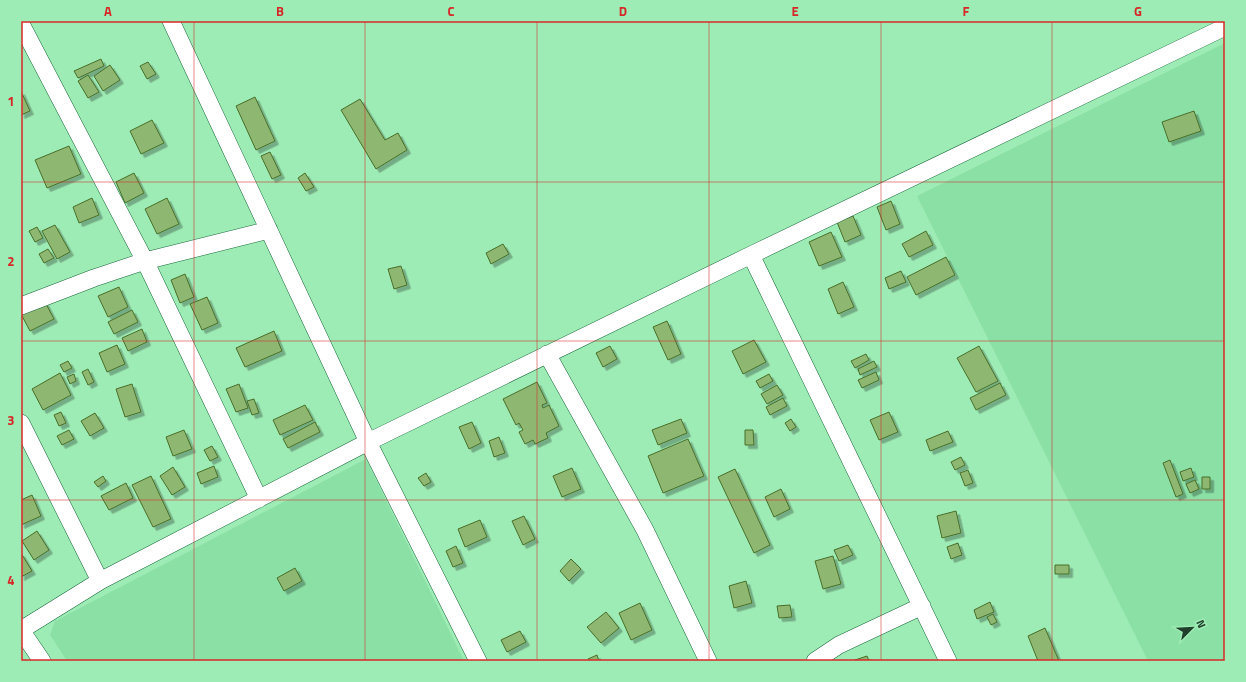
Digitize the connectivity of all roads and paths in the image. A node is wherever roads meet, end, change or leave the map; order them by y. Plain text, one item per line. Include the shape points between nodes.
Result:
1 (171, 21) edge
2 (21, 24) edge
3 (1225, 27) edge
4 (268, 230) junction
5 (751, 255) junction
6 (145, 261) junction
7 (21, 306) edge
8 (547, 354) junction
9 (21, 423) edge
10 (368, 442) junction
11 (259, 499) junction
12 (100, 581) junction
13 (922, 606) junction
14 (21, 630) edge
15 (42, 661) edge
16 (478, 661) edge
17 (708, 661) edge
18 (815, 661) edge
19 (948, 661) edge

1 - 4 street
2 - 6 street
3 - 5 street
4 - 6 street
4 - 10 street
5 - 8 street
5 - 13 street
6 - 7 street
6 - 11 street
8 - 10 street
8 - 17 street via 645,530
9 - 12 street
10 - 11 street
10 - 16 street
11 - 12 street
12 - 14 street
13 - 18 street via 839,646
13 - 19 street
14 - 15 street

